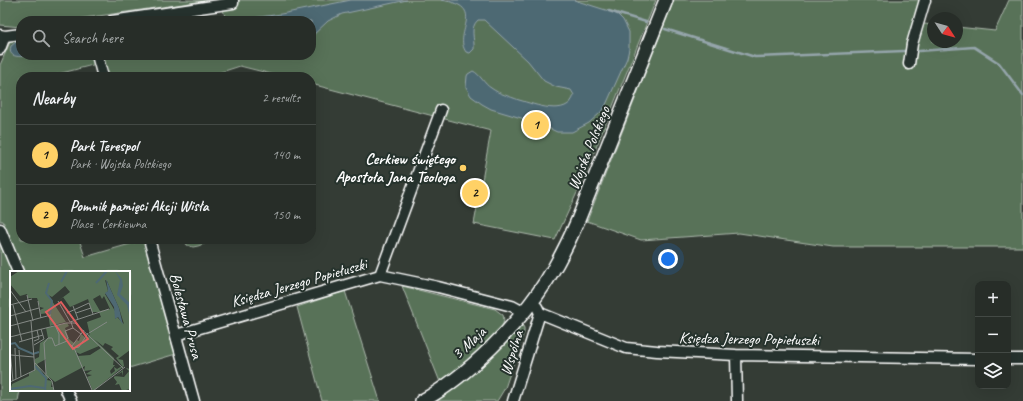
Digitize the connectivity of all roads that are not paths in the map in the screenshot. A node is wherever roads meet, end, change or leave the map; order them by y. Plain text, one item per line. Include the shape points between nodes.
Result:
1 (233, 0) edge
2 (925, 0) edge
3 (663, 6) edge
4 (144, 16) edge
5 (16, 35) edge
6 (3, 36) edge
7 (0, 50) edge
8 (98, 60) edge
9 (909, 64) dead end
10 (102, 72) edge
11 (441, 110) dead end
12 (0, 229) edge
13 (150, 244) edge
14 (18, 271) edge
15 (380, 275) junction
16 (532, 302) junction
17 (523, 312) junction
18 (540, 313) junction
19 (176, 335) junction
20 (736, 355) junction
21 (975, 359) edge
22 (1011, 359) edge
23 (1023, 360) edge
24 (66, 391) edge
25 (71, 401) edge
26 (194, 401) edge
27 (422, 401) edge
28 (513, 401) edge
29 (737, 401) edge

1 - 4 street
2 - 9 street
3 - 16 street, Wojska Polskiego via 578,220 548,279
5 - 6 street
6 - 7 street
8 - 10 street
11 - 15 street
12 - 14 street
13 - 19 street, Bolesława Prusa
15 - 17 street, Księdza Jerzego Popiełuszki via 512,306
15 - 19 street, Księdza Jerzego Popiełuszki
16 - 17 street, 3 Maja
16 - 18 street
17 - 27 street, 3 Maja via 457,377
18 - 20 street, Księdza Jerzego Popiełuszki via 626,348 657,352
18 - 28 street, Wspólna
19 - 26 street, Bolesława Prusa
20 - 21 street, Księdza Jerzego Popiełuszki
20 - 29 street
22 - 23 street
24 - 25 street

